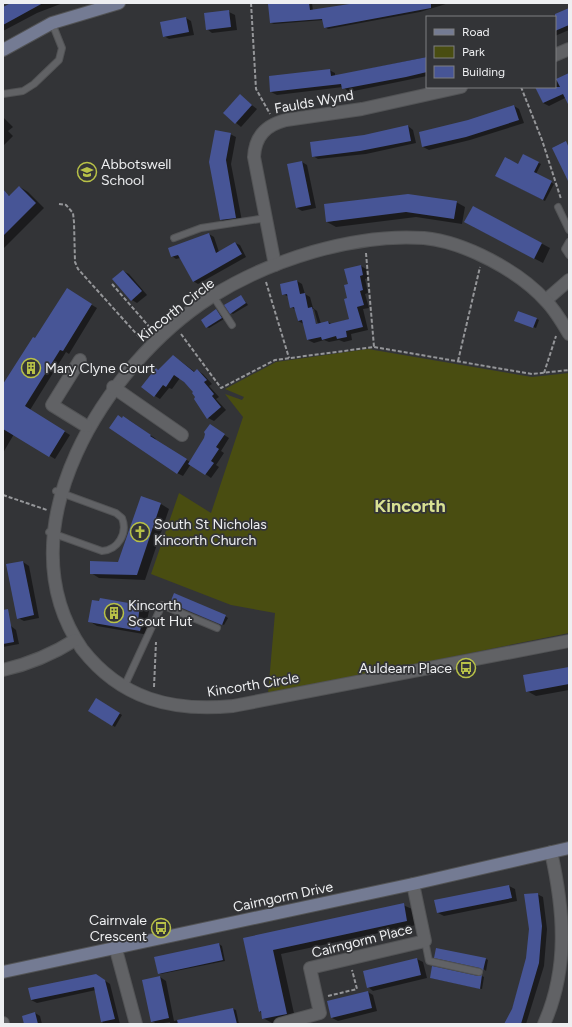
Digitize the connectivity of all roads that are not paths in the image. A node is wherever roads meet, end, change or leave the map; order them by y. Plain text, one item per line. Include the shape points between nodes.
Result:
1 (119, 3) edge
2 (52, 23) junction
3 (3, 50) edge
4 (569, 50) edge
5 (556, 55) edge
6 (456, 88) edge
7 (3, 94) edge
8 (558, 207) dead end
9 (266, 218) junction
10 (569, 230) edge
11 (174, 238) dead end
12 (569, 242) edge
13 (569, 255) edge
14 (275, 265) junction
15 (569, 280) edge
16 (213, 296) junction
17 (546, 300) junction
18 (232, 325) dead end
19 (569, 334) edge
20 (80, 360) dead end
21 (113, 388) junction
22 (86, 426) junction
23 (182, 435) dead end
24 (56, 491) junction
25 (48, 532) junction
26 (217, 628) dead end
27 (75, 640) junction
28 (569, 641) edge
29 (3, 670) edge
30 (124, 687) junction
31 (569, 848) edge
32 (551, 852) junction
33 (413, 884) junction
34 (425, 941) junction
35 (115, 946) junction
36 (3, 972) edge
37 (479, 972) dead end
38 (136, 1024) edge
39 (280, 1024) edge
40 (544, 1024) edge

1 - 2 street
2 - 3 street
2 - 7 lane via 62,48 59,60 23,91
4 - 5 street
6 - 9 street, Faulds Wynd via 268,126 259,136 254,150
8 - 10 lane
9 - 11 lane via 201,228
9 - 14 street, Faulds Wynd
12 - 13 lane via 565,249
14 - 16 street, Kincorth Circle
14 - 17 street, Kincorth Circle via 341,245 390,238 426,238 458,246 482,256 501,266
15 - 17 street
16 - 18 lane
16 - 21 street, Kincorth Circle via 149,348
17 - 19 street, Kincorth Circle
20 - 22 street via 52,405
21 - 22 street, Kincorth Circle
21 - 23 street
22 - 24 street, Kincorth Circle
24 - 25 street, Kincorth Circle
24 - 25 lane via 116,513 122,518 124,530 116,547 110,551 102,551
25 - 27 street, Kincorth Circle via 50,570 56,598 63,619
26 - 30 lane via 162,605
27 - 29 street via 56,652
27 - 30 street, Kincorth Circle via 100,669
28 - 30 street, Kincorth Circle via 209,709 186,708 154,700
31 - 32 street, Cairngorm Drive
32 - 33 street, Cairngorm Drive
32 - 40 street via 561,900 563,940 558,980
33 - 34 street, Cairngorm Place
33 - 35 street, Cairngorm Drive
34 - 37 lane via 429,961
34 - 39 street, Cairngorm Place via 310,968 320,1013
35 - 36 street, Cairngorm Drive
35 - 38 street

